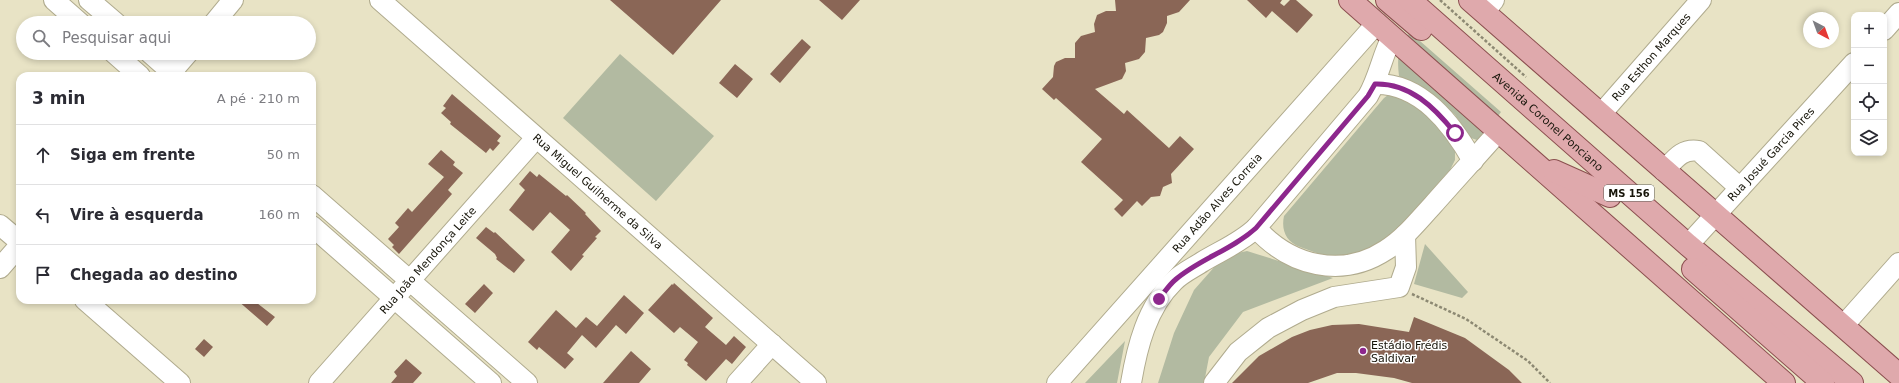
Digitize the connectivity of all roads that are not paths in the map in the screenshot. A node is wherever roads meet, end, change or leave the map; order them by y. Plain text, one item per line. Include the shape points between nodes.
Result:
1 (54, 0) edge
2 (89, 0) edge
3 (233, 0) edge
4 (380, 0) edge
5 (1350, 0) edge
6 (1387, 0) edge
7 (1410, 0) edge
8 (1701, 0) edge
9 (1483, 4) edge
10 (1899, 13) edge
11 (72, 16) edge
12 (108, 16) edge
13 (220, 16) edge
14 (1887, 27) edge
15 (1384, 30) junction
16 (122, 60) edge
17 (157, 60) edge
18 (183, 60) edge
19 (1851, 66) edge
20 (135, 72) edge
21 (169, 72) edge
22 (174, 72) edge
23 (1375, 84) junction
24 (1601, 114) junction
25 (1499, 132) junction
26 (536, 138) junction
27 (1519, 149) junction
28 (1473, 161) junction
29 (1664, 171) junction
30 (1740, 188) junction
31 (1610, 196) junction
32 (316, 199) edge
33 (1716, 215) junction
34 (0, 225) edge
35 (1256, 228) junction
36 (316, 230) edge
37 (1405, 235) junction
38 (16, 240) edge
39 (1688, 245) junction
40 (16, 249) edge
41 (1899, 263) edge
42 (0, 268) edge
43 (410, 281) junction
44 (394, 298) junction
45 (90, 304) edge
46 (1843, 326) junction
47 (772, 344) junction
48 (1899, 375) edge
49 (180, 383) edge
50 (319, 383) edge
51 (491, 383) edge
52 (527, 383) edge
53 (737, 383) edge
54 (816, 383) edge
55 (1057, 383) edge
56 (1131, 383) edge
57 (1214, 383) edge
58 (1784, 383) edge
59 (1823, 383) edge
60 (1852, 383) edge

1 - 11 street
2 - 12 street
3 - 13 street
4 - 26 street, Rua Miguel Guilherme da Silva
5 - 15 main road
6 - 31 main road
7 - 39 main road, Avenida Coronel Ponciano / MS 156
8 - 24 street, Rua Esthon Marques
9 - 24 main road
10 - 14 street
15 - 23 street
15 - 25 main road
15 - 55 street, Rua Adão Alves Correia
16 - 20 street
17 - 21 street
18 - 22 street
19 - 30 street, Rua Josué Garcia Pires
23 - 28 street via 1399,87 1417,96 1445,120
23 - 35 street via 1368,96
24 - 29 main road
25 - 27 main road
25 - 28 street
26 - 43 street, Rua João Mendonça Leite
26 - 47 street, Rua Miguel Guilherme da Silva
27 - 31 main road via 1561,175
27 - 58 main road
28 - 37 street
29 - 30 street via 1685,151 1699,151
29 - 33 main road
30 - 33 street, Rua Josué Garcia Pires
31 - 59 main road
32 - 43 street
33 - 39 street, Rua Josué Garcia Pires
33 - 46 main road
34 - 38 street
35 - 37 street via 1265,238 1289,255 1301,261 1327,267 1352,264 1370,258 1386,250
35 - 56 street via 1241,240 1174,280 1147,319
36 - 44 street
37 - 57 street via 1406,267 1399,288 1334,297 1302,310 1268,328 1238,352
39 - 60 main road, Avenida Coronel Ponciano / MS 156
40 - 42 street
41 - 46 street
43 - 44 street, Rua João Mendonça Leite
43 - 52 street
44 - 50 street, Rua João Mendonça Leite
44 - 51 street
45 - 49 street
46 - 48 main road
47 - 53 street
47 - 54 street, Rua Miguel Guilherme da Silva

